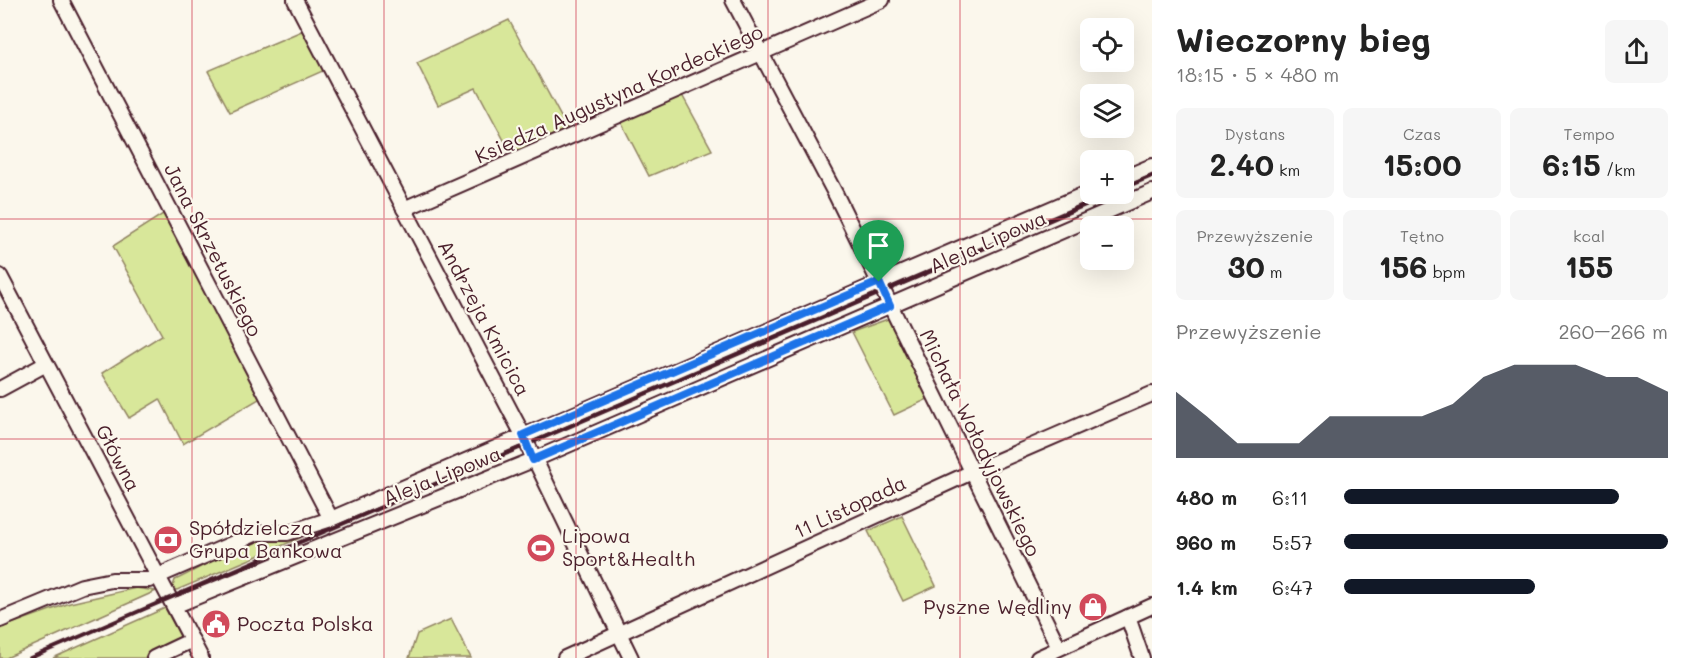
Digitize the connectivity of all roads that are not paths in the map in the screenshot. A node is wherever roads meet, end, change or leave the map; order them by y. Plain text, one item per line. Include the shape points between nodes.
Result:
1 (61, 0) edge
2 (295, 0) edge
3 (733, 0) edge
4 (882, 0) edge
5 (761, 52) junction
6 (1152, 166) edge
7 (1134, 174) edge
8 (1152, 192) edge
9 (1080, 196) edge
10 (404, 209) junction
11 (0, 276) edge
12 (879, 282) junction
13 (890, 306) junction
14 (46, 364) junction
15 (0, 389) edge
16 (1152, 394) edge
17 (523, 435) junction
18 (533, 460) junction
19 (972, 472) junction
20 (331, 519) junction
21 (158, 577) junction
22 (174, 606) junction
23 (1152, 606) edge
24 (1128, 617) junction
25 (0, 620) edge
26 (620, 633) junction
27 (192, 640) junction
28 (1059, 648) junction
29 (154, 658) edge
30 (201, 658) edge
31 (565, 658) edge
32 (632, 658) edge
33 (1039, 658) edge
34 (1142, 658) edge

1 - 20 street, Jana Skrzetuskiego
2 - 10 street, Andrzeja Kmicica
3 - 5 street, Michała Wołodyjowskiego
4 - 5 street, Księdza Augustyna Kordeckiego
5 - 10 street, Księdza Augustyna Kordeckiego
5 - 12 street, Michała Wołodyjowskiego
6 - 7 street
8 - 13 street, Aleja Lipowa
9 - 12 street, Aleja Lipowa
10 - 17 street, Andrzeja Kmicica
11 - 14 street, Główna
12 - 13 street, Michała Wołodyjowskiego
12 - 17 street, Aleja Lipowa
13 - 18 street, Aleja Lipowa
13 - 19 street, Michała Wołodyjowskiego
14 - 15 street
14 - 21 street, Główna
16 - 19 street, 11 Listopada
17 - 18 street, Andrzeja Kmicica
17 - 20 street, Aleja Lipowa
18 - 22 street, Aleja Lipowa
18 - 26 street, Andrzeja Kmicica
19 - 26 street, 11 Listopada
19 - 28 street, Michała Wołodyjowskiego
20 - 21 street, Aleja Lipowa via 287,533 257,533
21 - 22 street, Główna
21 - 25 street, Aleja Lipowa via 91,584
22 - 27 street, Główna
23 - 24 street
24 - 28 street
24 - 34 street
26 - 31 street, 11 Listopada
26 - 32 street, Andrzeja Kmicica
27 - 29 street
27 - 30 street, Główna
28 - 33 street

